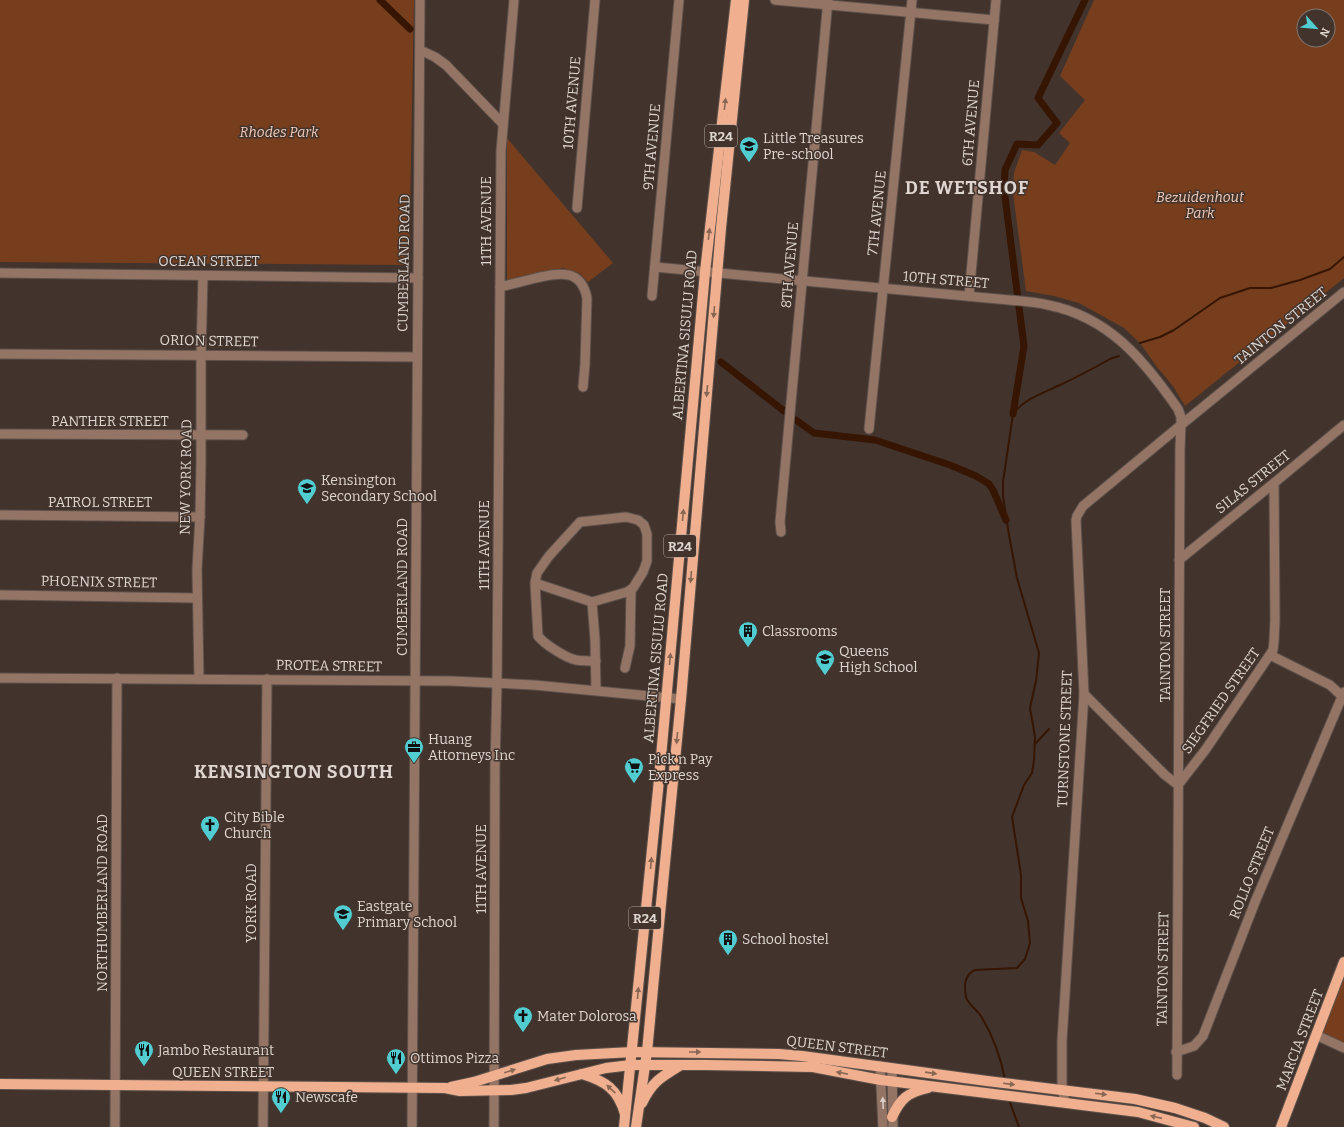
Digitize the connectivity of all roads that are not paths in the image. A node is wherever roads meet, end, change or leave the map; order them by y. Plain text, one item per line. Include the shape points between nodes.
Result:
1 (420, 0) edge
2 (514, 0) edge
3 (595, 0) edge
4 (679, 0) edge
5 (736, 0) edge
6 (744, 0) edge
7 (775, 0) edge
8 (912, 0) edge
9 (996, 0) edge
10 (828, 3) edge
11 (911, 13) junction
12 (994, 20) junction
13 (420, 50) junction
14 (502, 123) junction
15 (577, 208) dead end
16 (655, 267) junction
17 (705, 272) junction
18 (0, 273) edge
19 (717, 274) junction
20 (203, 276) junction
21 (418, 278) junction
22 (803, 280) junction
23 (500, 287) junction
24 (884, 288) junction
25 (1344, 292) edge
26 (652, 296) dead end
27 (969, 296) junction
28 (0, 354) edge
29 (201, 355) junction
30 (417, 357) junction
31 (584, 387) dead end
32 (1181, 425) junction
33 (1344, 425) edge
34 (869, 428) dead end
35 (0, 434) edge
36 (243, 435) dead end
37 (201, 436) junction
38 (1274, 483) junction
39 (0, 515) edge
40 (200, 517) junction
41 (781, 532) dead end
42 (1179, 560) junction
43 (535, 583) junction
44 (631, 590) junction
45 (0, 595) edge
46 (197, 598) junction
47 (592, 602) junction
48 (1270, 655) junction
49 (596, 661) junction
50 (625, 668) dead end
51 (0, 678) edge
52 (117, 678) junction
53 (198, 679) junction
54 (267, 679) junction
55 (416, 681) junction
56 (497, 683) junction
57 (596, 690) junction
58 (1084, 694) junction
59 (1343, 695) edge
60 (666, 697) junction
61 (681, 699) junction
62 (1178, 785) junction
63 (1344, 962) edge
64 (1316, 1035) junction
65 (1344, 1048) edge
66 (633, 1052) junction
67 (647, 1052) junction
68 (1176, 1052) junction
69 (646, 1064) junction
70 (631, 1065) junction
71 (681, 1065) junction
72 (880, 1066) junction
73 (892, 1068) junction
74 (581, 1074) junction
75 (1176, 1075) dead end
76 (493, 1076) junction
77 (881, 1080) junction
78 (892, 1082) junction
79 (0, 1084) edge
80 (115, 1085) junction
81 (264, 1086) junction
82 (934, 1086) junction
83 (412, 1088) junction
84 (445, 1088) junction
85 (1062, 1090) junction
86 (494, 1091) junction
87 (1065, 1102) junction
88 (638, 1112) junction
89 (625, 1122) edge
90 (892, 1122) edge
91 (114, 1127) edge
92 (263, 1127) edge
93 (412, 1127) edge
94 (494, 1127) edge
95 (636, 1127) edge
96 (883, 1127) edge
97 (1194, 1127) edge
98 (1224, 1127) edge
99 (1281, 1127) edge

1 - 13 street, CUMBERLAND ROAD
2 - 14 street, 11TH AVENUE
3 - 15 street, 10TH AVENUE
4 - 16 street, 9TH AVENUE
17 -> 5 main road, ALBERTINA SISULU ROAD / R24
6 - 19 main road, ALBERTINA SISULU ROAD / R24
7 - 10 street
8 - 11 street, 7TH AVENUE
9 - 12 street, 6TH AVENUE
10 - 11 street
10 - 22 street, 8TH AVENUE
11 - 12 street
11 - 24 street, 7TH AVENUE
12 - 27 street, 6TH AVENUE
13 - 14 street via 446,65
13 - 21 street, CUMBERLAND ROAD
14 - 23 street, 11TH AVENUE
16 - 17 street, 10TH STREET
16 - 26 street, 9TH AVENUE
17 - 19 street, 10TH STREET
60 -> 17 main road, ALBERTINA SISULU ROAD / R24
18 - 20 street, OCEAN STREET
19 - 22 street, 10TH STREET
19 -> 61 main road, ALBERTINA SISULU ROAD / R24
20 - 21 street, OCEAN STREET
20 - 29 street, NEW YORK ROAD
21 - 30 street, CUMBERLAND ROAD
22 - 24 street, 10TH STREET
22 - 41 street, 8TH AVENUE
23 - 31 street via 558,273 569,274 582,284 587,298
23 - 56 street, 11TH AVENUE
24 - 27 street, 10TH STREET
24 - 34 street, 7TH AVENUE
25 - 32 street, TAINTON STREET
27 - 32 street, 10TH STREET via 1049,305 1093,322 1115,336 1137,356 1178,408
28 - 29 street, ORION STREET
29 - 30 street, ORION STREET
29 - 37 street, NEW YORK ROAD
30 - 55 street, CUMBERLAND ROAD
32 - 42 street, TAINTON STREET
32 - 58 street, TURNSTONE STREET via 1082,506 1077,516 1075,528
33 - 38 street, SILAS STREET
35 - 37 street, PANTHER STREET
36 - 37 street, PANTHER STREET
37 - 40 street, NEW YORK ROAD
38 - 42 street, SILAS STREET
38 - 48 street, SIEGFRIED STREET via 1275,631 1274,646
39 - 40 street, PATROL STREET
40 - 46 street, NEW YORK ROAD via 196,569
42 - 62 street, TAINTON STREET
43 - 44 street via 537,574 550,556 580,522 626,516 644,525 647,540 646,565
43 - 47 street
43 - 49 street via 537,632 540,638 571,658
44 - 47 street
44 - 50 street via 630,646
45 - 46 street, PHOENIX STREET
46 - 53 street, NEW YORK ROAD
47 - 49 street
48 - 59 street via 1320,680
48 - 62 street, SIEGFRIED STREET via 1206,749
49 - 57 street
51 - 52 street, PROTEA STREET
52 - 53 street, PROTEA STREET
52 - 80 street, NORTHUMBERLAND ROAD
53 - 54 street, PROTEA STREET
54 - 55 street, PROTEA STREET
54 - 81 street, YORK ROAD
55 - 56 street, PROTEA STREET
55 - 83 street, CUMBERLAND ROAD
56 - 57 street, PROTEA STREET
56 - 76 street, 11TH AVENUE
57 - 60 street, PROTEA STREET
58 - 62 street
58 - 85 street, TURNSTONE STREET via 1062,1041
59 - 68 street, ROLLO STREET via 1255,902 1203,1036 1194,1046
60 - 61 street, PROTEA STREET
66 -> 60 main road, ALBERTINA SISULU ROAD / R24
61 -> 67 main road, ALBERTINA SISULU ROAD / R24
62 - 68 street, TAINTON STREET
63 - 64 main road, MARCIA STREET
64 - 65 street
64 - 99 main road, MARCIA STREET
66 - 67 main road, QUEEN STREET
66 - 70 main road, ALBERTINA SISULU ROAD / R24
76 -> 66 main road, QUEEN STREET via 558,1057
67 - 69 main road, ALBERTINA SISULU ROAD / R24
67 -> 72 main road, QUEEN STREET via 779,1054
68 - 75 street, TAINTON STREET
69 - 70 main road, QUEEN STREET
69 - 71 main road, QUEEN STREET
69 - 88 main road, ALBERTINA SISULU ROAD / R24
70 - 74 main road, QUEEN STREET
70 - 89 main road, ALBERTINA SISULU ROAD / R24
77 -> 71 main road, QUEEN STREET via 807,1066
71 - 88 main road via 653,1085
72 - 73 main road, QUEEN STREET
72 - 77 street
73 - 78 street
73 -> 85 main road, QUEEN STREET
74 -> 86 main road, QUEEN STREET via 526,1088
89 -> 74 main road via 622,1105 613,1090 602,1082
76 - 84 main road, QUEEN STREET
76 - 86 street, 11TH AVENUE
77 - 78 main road, QUEEN STREET
96 -> 77 street
78 - 82 main road, QUEEN STREET
78 - 90 street
79 - 80 main road, QUEEN STREET
80 - 81 main road, QUEEN STREET
80 - 91 street, NORTHUMBERLAND ROAD
81 - 83 main road, QUEEN STREET
81 - 92 street, YORK ROAD
82 - 87 main road, QUEEN STREET
82 - 90 main road via 905,1098 899,1104
83 - 84 main road, QUEEN STREET
83 - 93 street, CUMBERLAND ROAD
84 - 86 main road, QUEEN STREET via 460,1091
85 - 87 street, TURNSTONE STREET
85 -> 98 main road, QUEEN STREET via 1144,1100 1190,1113
86 - 94 street, 11TH AVENUE
97 -> 87 main road, QUEEN STREET via 1138,1112
88 - 95 main road, ALBERTINA SISULU ROAD / R24

